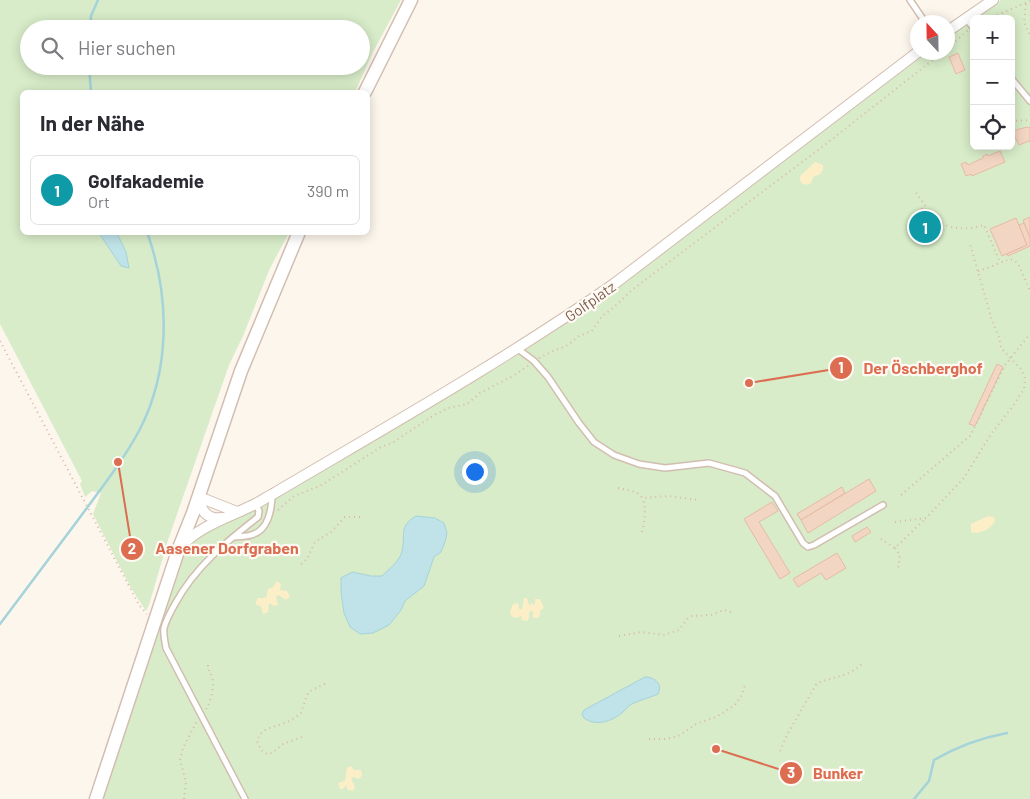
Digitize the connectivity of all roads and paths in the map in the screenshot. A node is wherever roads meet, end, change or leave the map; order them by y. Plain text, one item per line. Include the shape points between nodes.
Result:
1 (412, 0) edge
2 (910, 0) edge
3 (993, 0) edge
4 (1030, 1) edge
5 (1026, 4) junction
6 (920, 15) edge
7 (996, 15) edge
8 (966, 19) junction
9 (970, 23) edge
10 (955, 26) edge
11 (970, 30) edge
12 (1030, 36) edge
13 (955, 42) edge
14 (910, 58) edge
15 (1015, 83) edge
16 (366, 90) edge
17 (1030, 101) edge
18 (1030, 120) edge
19 (1015, 121) edge
20 (916, 193) dead end
21 (298, 235) edge
22 (970, 244) dead end
23 (1000, 262) junction
24 (978, 271) junction
25 (1030, 291) edge
26 (1030, 334) edge
27 (0, 341) edge
28 (518, 349) junction
29 (1010, 357) junction
30 (618, 488) dead end
31 (272, 494) junction
32 (901, 495) dead end
33 (198, 497) junction
34 (644, 498) junction
35 (697, 500) dead end
36 (256, 504) junction
37 (883, 505) dead end
38 (237, 512) junction
39 (360, 516) dead end
40 (225, 517) junction
41 (926, 518) junction
42 (895, 522) dead end
43 (642, 532) dead end
44 (233, 537) junction
45 (881, 539) dead end
46 (179, 548) junction
47 (895, 548) junction
48 (301, 564) dead end
49 (898, 569) dead end
50 (139, 605) dead end
51 (731, 612) dead end
52 (620, 636) dead end
53 (864, 662) dead end
54 (208, 665) dead end
55 (328, 682) dead end
56 (745, 685) dead end
57 (201, 715) junction
58 (302, 737) dead end
59 (649, 739) dead end
60 (780, 751) dead end
61 (96, 799) edge
62 (184, 799) edge
63 (245, 799) edge

1 - 16 street
2 - 6 lane
3 - 8 street
4 - 5 path
5 - 7 path
5 - 12 path via 1024,22
8 - 9 lane
8 - 10 street
11 - 13 path
14 - 28 street, Golfplatz via 614,284
15 - 17 lane
18 - 19 path
20 - 23 path via 939,221 966,228 984,224
21 - 33 street via 242,371
22 - 24 path
23 - 24 path
23 - 25 path via 1010,259 1018,263
24 - 29 path via 1001,348
26 - 29 path
27 - 50 path
28 - 31 street, Golfplatz
28 - 37 lane via 548,377 594,442 614,455 638,464 665,468 709,463 745,473 775,496 808,547
29 - 32 path via 970,436
29 - 41 path via 1025,378 1024,389 964,478
30 - 34 path via 627,488
31 - 36 street, Golfplatz
31 - 44 lane via 269,518 262,530
33 - 38 street
33 - 40 street via 207,515
33 - 46 street
34 - 35 path via 668,496
34 - 43 path via 646,514
36 - 38 street, Golfplatz
36 - 44 lane via 258,517
38 - 40 street, Golfplatz
39 - 48 path via 345,517 331,532 315,542
40 - 46 street, Golfplatz via 196,532
41 - 42 path
41 - 47 path
44 - 57 lane via 203,564 183,588 164,628 166,648
45 - 47 path
46 - 61 street
47 - 49 path via 900,555
51 - 52 path via 724,610 692,616 679,630 664,635 641,632
53 - 60 path via 846,676 817,683
54 - 57 path via 212,686 208,706
55 - 58 path via 310,691 301,713 263,731 257,741 267,754
56 - 59 path via 735,705 716,717 672,738
57 - 62 path via 191,730 180,760 186,782
57 - 63 lane

